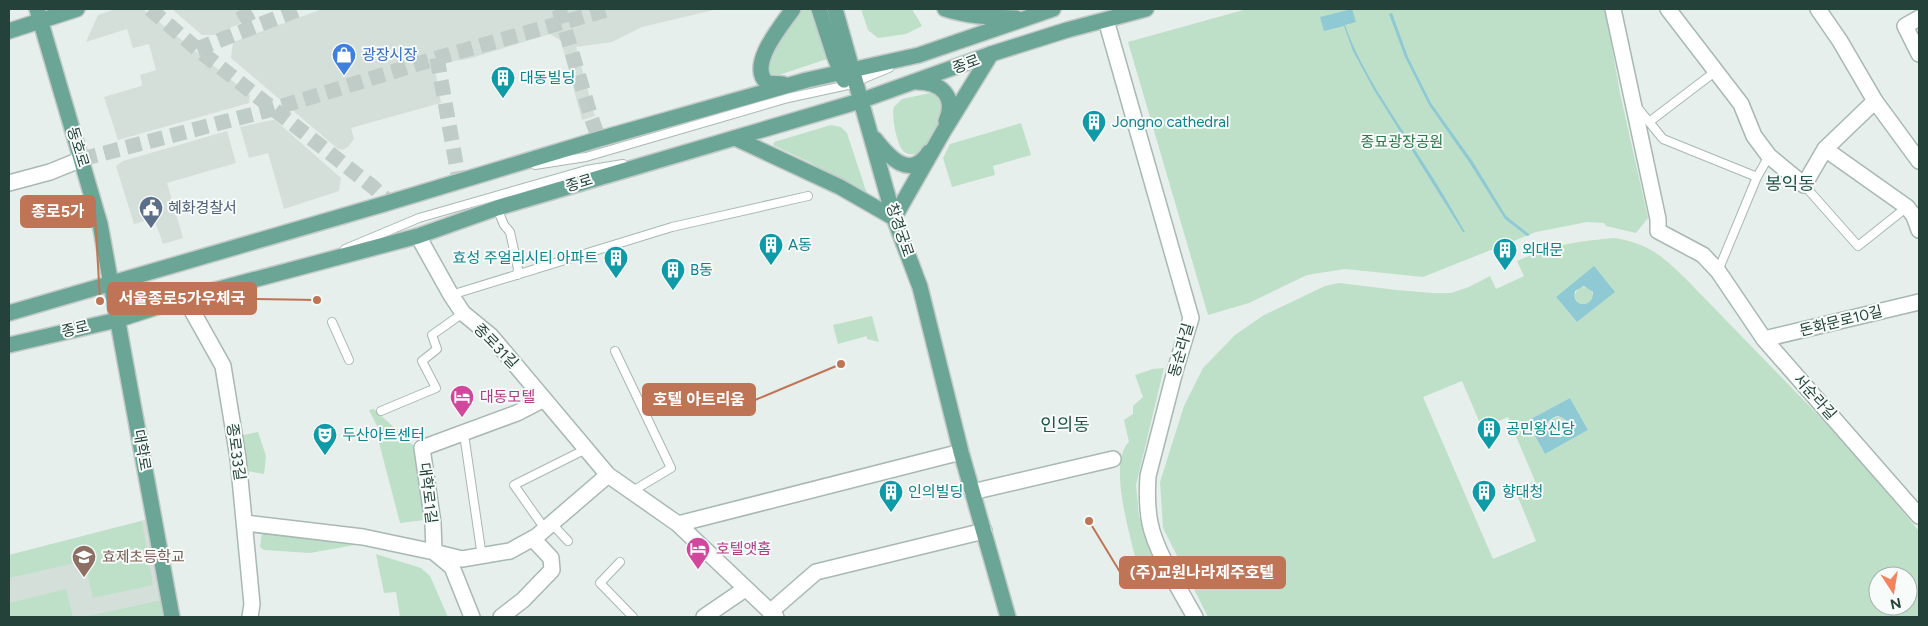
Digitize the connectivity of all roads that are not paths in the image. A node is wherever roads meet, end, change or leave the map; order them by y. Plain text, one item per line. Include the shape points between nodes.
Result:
1 (77, 9) edge
2 (793, 9) edge
3 (819, 9) edge
4 (835, 9) edge
5 (945, 9) edge
6 (1053, 9) edge
7 (1119, 9) edge
8 (1146, 9) edge
9 (1613, 9) edge
10 (1668, 9) edge
11 (1818, 9) edge
12 (39, 14) edge
13 (1023, 18) junction
14 (1919, 18) edge
15 (1106, 20) junction
16 (1067, 30) junction
17 (9, 31) edge
18 (991, 54) junction
19 (1919, 54) edge
20 (1716, 71) junction
21 (849, 77) junction
22 (807, 80) junction
23 (916, 82) junction
24 (860, 101) junction
25 (1633, 101) junction
26 (1875, 101) junction
27 (1650, 122) junction
28 (870, 132) junction
29 (735, 138) junction
30 (1825, 149) junction
31 (1769, 156) junction
32 (666, 158) junction
33 (82, 159) junction
34 (1919, 162) edge
35 (480, 174) junction
36 (1757, 177) junction
37 (9, 183) edge
38 (1804, 184) junction
39 (808, 196) dead end
40 (497, 208) junction
41 (1915, 216) edge
42 (894, 218) junction
43 (418, 236) junction
44 (309, 264) junction
45 (1718, 271) junction
46 (517, 275) junction
47 (111, 282) junction
48 (451, 295) junction
49 (184, 298) junction
50 (1919, 302) edge
51 (9, 313) edge
52 (463, 313) junction
53 (117, 320) junction
54 (332, 322) dead end
55 (1764, 339) junction
56 (9, 345) edge
57 (614, 351) dead end
58 (349, 360) dead end
59 (544, 399) junction
60 (381, 411) dead end
61 (464, 434) junction
62 (586, 449) junction
63 (961, 452) junction
64 (1113, 459) dead end
65 (608, 475) junction
66 (631, 492) junction
67 (972, 492) junction
68 (1919, 516) edge
69 (245, 523) junction
70 (678, 524) junction
71 (549, 526) junction
72 (984, 531) junction
73 (533, 539) junction
74 (568, 541) dead end
75 (434, 552) junction
76 (482, 557) junction
77 (620, 562) dead end
78 (745, 589) junction
79 (773, 614) edge
80 (172, 617) edge
81 (250, 617) edge
82 (472, 617) edge
83 (501, 617) edge
84 (633, 617) edge
85 (704, 617) edge
86 (1008, 617) edge
87 (1195, 617) edge

1 - 12 main road
2 - 22 main road via 761,60 760,70 764,80 772,84
3 - 21 main road via 834,55
4 - 21 main road, 창경궁로
5 - 13 main road via 979,17
6 - 13 main road, 종로
7 - 16 lane
8 - 15 main road, 종로
9 - 25 street, 서순라길
10 - 20 street
11 - 26 street
12 - 17 main road
12 - 33 main road, 동호로
13 - 21 main road, 종로
14 - 19 street via 1905,26
15 - 16 main road, 종로
15 - 87 street, 동순라길 via 1191,318 1147,487 1150,523 1155,538
16 - 18 main road, 종로
18 - 23 main road, 종로
18 - 42 main road
20 - 27 lane
20 - 31 street via 1741,104 1754,136
21 - 22 main road, 종로
21 - 24 main road, 창경궁로
21 - 35 lane via 586,157
22 - 35 main road, 종로
23 - 24 main road, 종로
23 - 28 main road via 938,86 945,92 950,107 947,120 927,155 915,164 896,163
24 - 28 main road, 창경궁로
24 - 29 main road, 종로
25 - 27 lane, 서순라길
25 - 45 street, 서순라길 via 1658,231 1703,255
26 - 30 street
26 - 34 street
27 - 36 lane, 서순라길 via 1663,139
28 - 42 main road, 창경궁로
29 - 32 main road, 종로
29 - 42 main road via 840,187
30 - 38 street
30 - 41 street
31 - 36 lane
31 - 38 street
32 - 40 main road, 종로
32 - 44 lane via 586,170 420,218
33 - 37 street
33 - 47 main road, 동호로 via 100,224
35 - 47 main road, 종로
36 - 45 lane
38 - 41 lane via 1858,246
39 - 46 lane via 672,228
40 - 43 main road, 종로
40 - 46 lane via 510,232
42 - 63 main road, 창경궁로 via 920,287
43 - 44 main road, 종로
43 - 48 street, 종로31길
44 - 49 main road, 종로
45 - 55 street, 서순라길
46 - 48 lane
47 - 51 main road, 종로
47 - 53 main road, 대학로
48 - 52 street, 종로31길
49 - 53 main road, 종로
49 - 69 street, 종로33길 via 223,366
50 - 55 street, 돈화문로10길
52 - 59 street, 종로31길 via 490,336
52 - 60 lane, 종로31길 via 432,335 437,349 422,361 436,388
53 - 56 main road, 종로
53 - 80 main road, 대학로
54 - 58 lane
55 - 68 street, 서순라길
57 - 66 lane via 672,468
59 - 61 street, 대학로1길
59 - 62 street, 종로31길
61 - 75 street, 대학로1길 via 422,448
61 - 76 lane
62 - 65 street, 종로31길
62 - 71 lane via 514,485
63 - 67 main road, 창경궁로
63 - 70 street
64 - 67 street
65 - 66 street, 종로31길
65 - 71 street
66 - 70 street, 종로31길
67 - 72 main road, 창경궁로
69 - 75 street via 363,537
69 - 81 street, 종로33길 via 252,604
70 - 78 street, 종로31길
71 - 73 street
71 - 74 lane
72 - 79 street via 816,572
72 - 86 main road, 창경궁로
73 - 76 street via 510,551
73 - 83 street via 551,558 552,570
75 - 76 street via 462,559
75 - 82 street via 452,567
77 - 84 lane via 600,583
78 - 79 street, 종로31길
78 - 85 street

